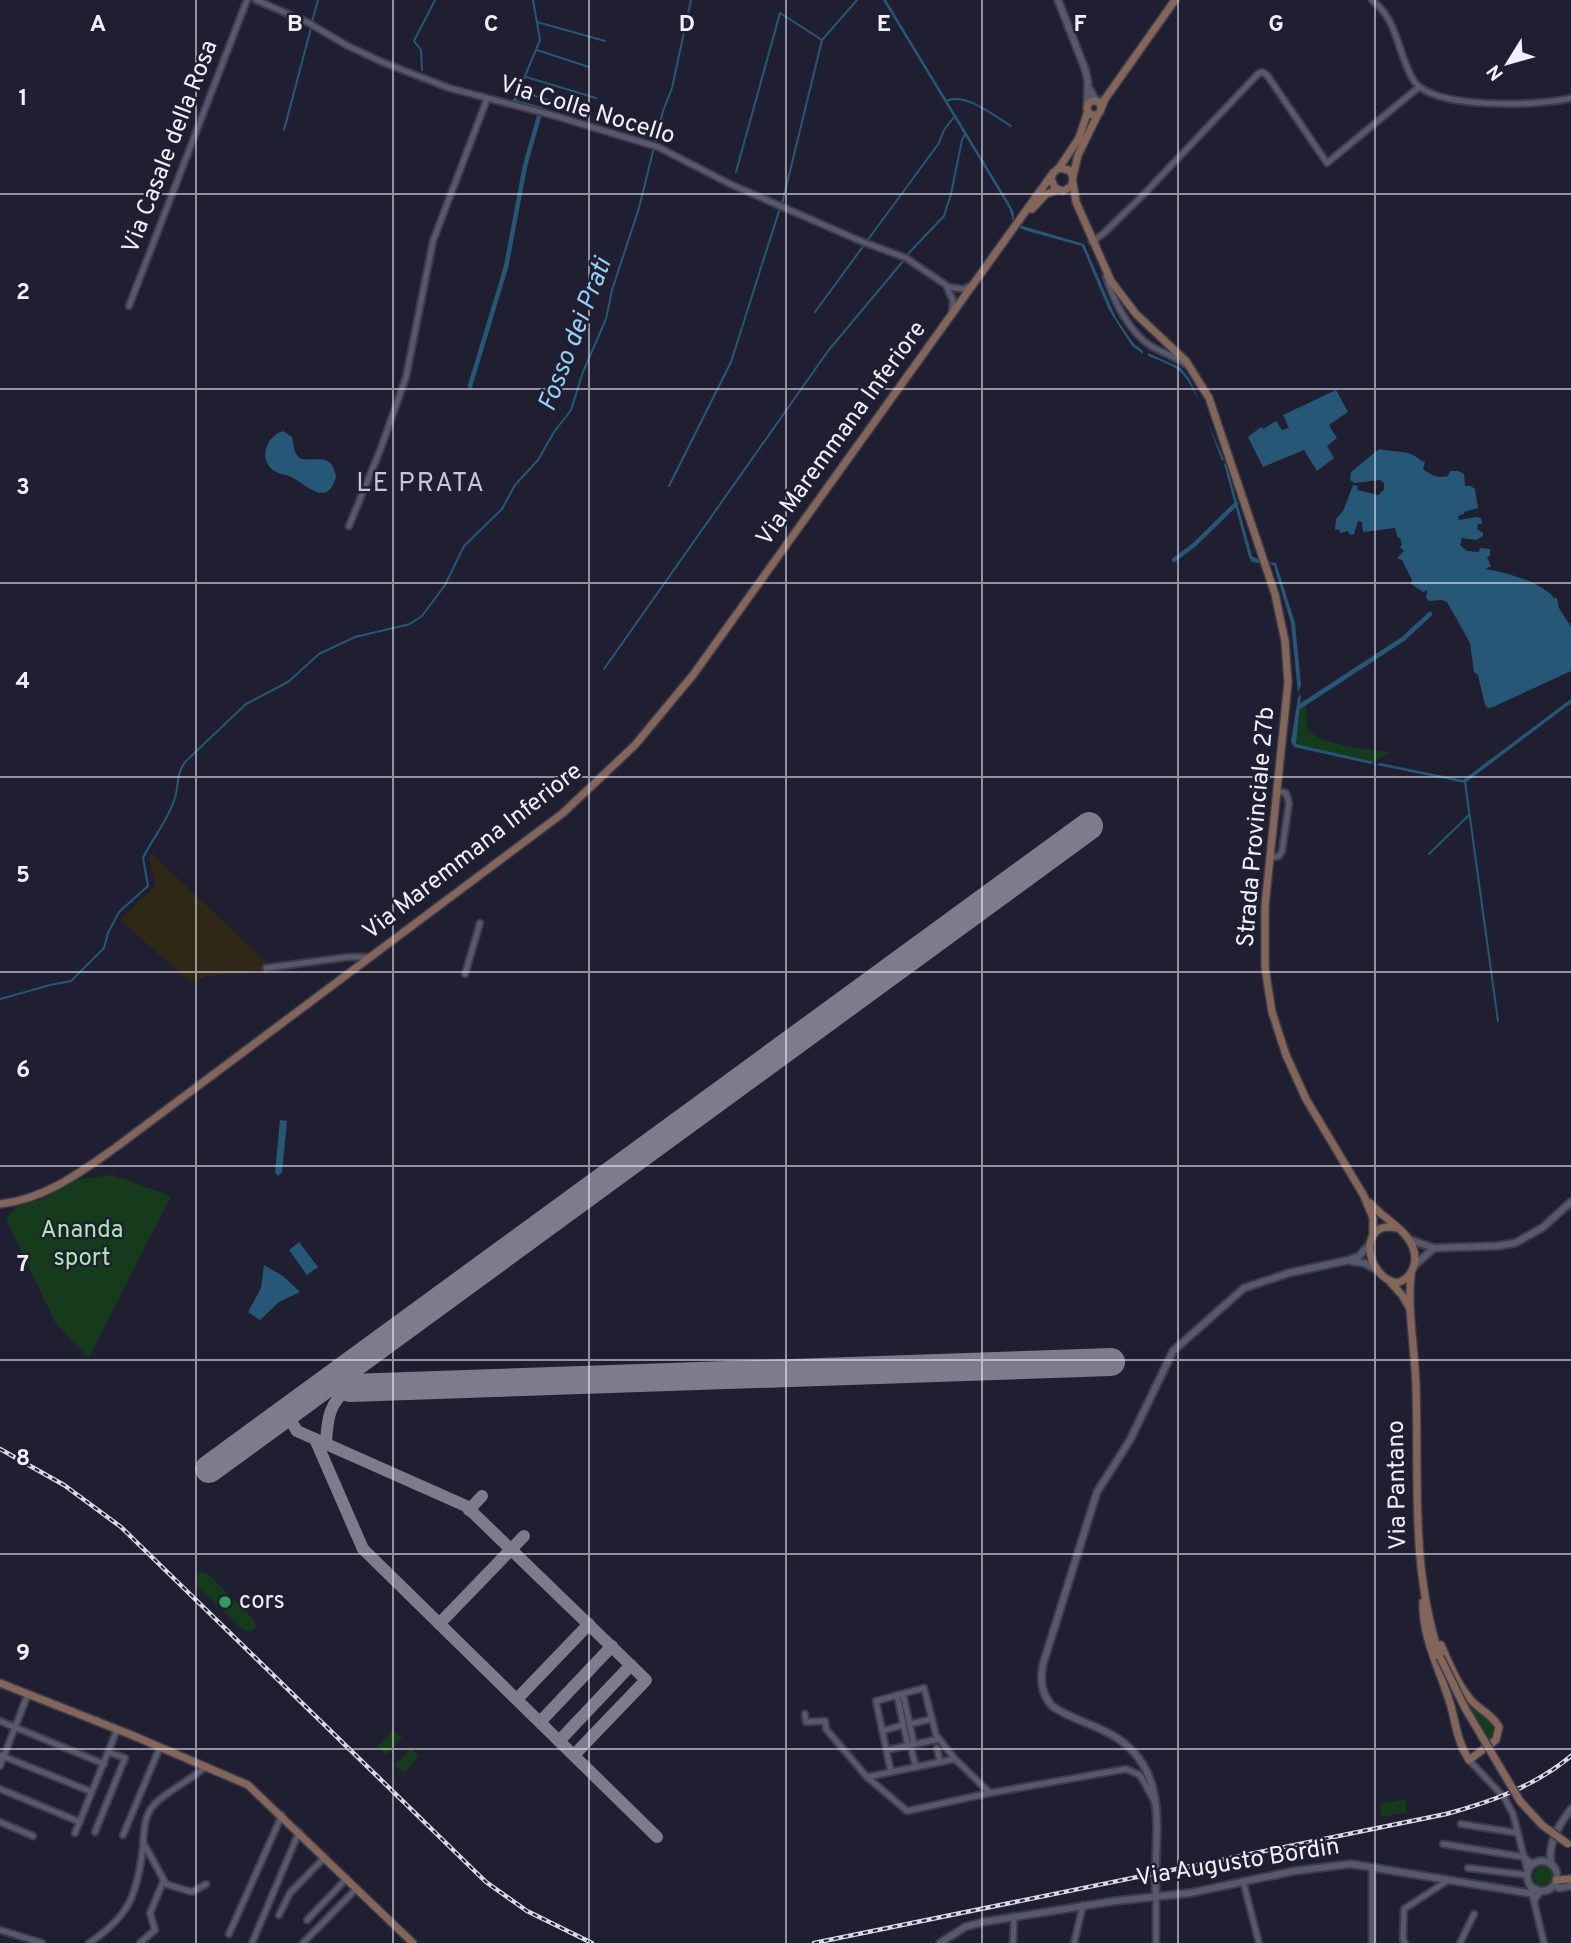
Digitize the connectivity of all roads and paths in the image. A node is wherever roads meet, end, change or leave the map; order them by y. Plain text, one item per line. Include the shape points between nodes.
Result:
1 (247, 0) edge
2 (256, 0) edge
3 (1058, 0) edge
4 (1175, 0) edge
5 (1373, 0) edge
6 (1088, 82) junction
7 (1419, 87) junction
8 (1571, 98) edge
9 (487, 99) junction
10 (1100, 106) junction
11 (1088, 108) junction
12 (1056, 171) junction
13 (1073, 180) junction
14 (1061, 190) junction
15 (1076, 202) junction
16 (1020, 219) junction
17 (1092, 242) junction
18 (1103, 268) junction
19 (972, 285) junction
20 (948, 287) junction
21 (962, 299) junction
22 (129, 306) dead end
23 (951, 314) junction
24 (1159, 335) junction
25 (1151, 346) junction
26 (1193, 371) junction
27 (349, 526) dead end
28 (1277, 791) junction
29 (1270, 858) junction
30 (480, 923) dead end
31 (369, 957) junction
32 (266, 968) dead end
33 (465, 974) dead end
34 (1364, 1196) junction
35 (1571, 1202) edge
36 (0, 1203) edge
37 (1397, 1228) junction
38 (1373, 1235) junction
39 (1408, 1239) junction
40 (1370, 1244) junction
41 (1434, 1248) junction
42 (1349, 1261) junction
43 (1415, 1265) junction
44 (1377, 1271) junction
45 (1411, 1274) junction
46 (1387, 1279) junction
47 (1411, 1311) junction
48 (1423, 1587) junction
49 (1430, 1621) junction
50 (0, 1683) edge
51 (28, 1694) junction
52 (900, 1694) junction
53 (805, 1714) dead end
54 (932, 1719) junction
55 (0, 1721) edge
56 (907, 1725) junction
57 (15, 1727) junction
58 (117, 1730) junction
59 (882, 1731) junction
60 (939, 1739) junction
61 (911, 1745) junction
62 (160, 1746) junction
63 (937, 1748) dead end
64 (887, 1750) junction
65 (108, 1752) junction
66 (912, 1752) dead end
67 (2, 1756) edge
68 (955, 1759) junction
69 (1469, 1760) junction
70 (940, 1762) junction
71 (104, 1764) junction
72 (0, 1766) edge
73 (206, 1766) junction
74 (916, 1767) junction
75 (891, 1772) junction
76 (867, 1776) junction
77 (0, 1789) edge
78 (92, 1792) junction
79 (993, 1793) junction
80 (1157, 1804) junction
81 (1571, 1809) edge
82 (282, 1815) junction
83 (0, 1822) edge
84 (80, 1822) junction
85 (1461, 1824) dead end
86 (95, 1832) dead end
87 (299, 1832) junction
88 (75, 1833) dead end
89 (1518, 1833) junction
90 (123, 1835) dead end
91 (33, 1836) dead end
92 (143, 1842) junction
93 (1443, 1844) dead end
94 (1569, 1845) edge
95 (1549, 1852) junction
96 (325, 1857) junction
97 (1524, 1857) junction
98 (1539, 1862) junction
99 (1551, 1864) junction
100 (1372, 1867) junction
101 (1468, 1868) dead end
102 (1527, 1874) junction
103 (347, 1878) junction
104 (1571, 1879) edge
105 (1243, 1881) junction
106 (1447, 1881) junction
107 (163, 1882) junction
108 (1555, 1882) junction
109 (206, 1884) dead end
110 (1571, 1886) edge
111 (357, 1888) junction
112 (1535, 1889) junction
113 (1156, 1897) junction
114 (1083, 1905) junction
115 (1474, 1914) dead end
116 (279, 1915) dead end
117 (1014, 1916) junction
118 (307, 1920) dead end
119 (0, 1930) edge
120 (229, 1934) dead end
121 (42, 1943) edge
122 (89, 1943) edge
123 (141, 1943) edge
124 (252, 1943) edge
125 (303, 1943) edge
126 (413, 1943) edge
127 (940, 1943) edge
128 (1013, 1943) edge
129 (1074, 1943) edge
130 (1156, 1943) edge
131 (1259, 1943) edge
132 (1372, 1943) edge
133 (1405, 1943) edge
134 (1460, 1943) edge
135 (1544, 1943) edge

1 - 22 street, Via Casale della Rosa
2 - 9 street, Via Colle Nocello via 382,62
3 - 6 street
4 - 10 main road
5 - 7 street via 1388,17
6 - 10 street
6 - 11 street
7 - 8 street via 1454,101 1536,103
7 - 17 street via 1327,163 1262,72
9 - 20 street, Via Colle Nocello via 658,147 730,184 906,258
9 - 27 street via 433,241 405,377
10 - 11 main road via 1092,101
10 - 11 main road via 1093,115
10 - 13 main road via 1080,150
11 - 12 main road, Via Maremmana Inferiore via 1079,138
12 - 13 main road via 1069,170
12 - 14 main road via 1052,183
12 - 16 main road, Via Maremmana Inferiore
13 - 14 main road via 1069,188
13 - 15 main road
14 - 15 main road
14 - 16 main road, Via Maremmana Inferiore via 1044,196
15 - 17 main road
16 - 19 main road, Via Maremmana Inferiore
17 - 18 main road
18 - 24 main road via 1130,307
18 - 25 street via 1124,315
19 - 20 street
19 - 21 main road, Via Maremmana Inferiore
20 - 21 street, Via Colle Nocello
20 - 23 street
21 - 23 main road, Via Maremmana Inferiore
23 - 31 main road, Via Maremmana Inferiore via 709,653 635,745 544,828
24 - 25 street
24 - 26 main road
25 - 26 street
26 - 28 main road, Strada Provinciale 27b via 1216,414 1286,641 1288,683
28 - 29 main road, Strada Provinciale 27b
28 - 29 street via 1286,793 1289,803 1282,851
29 - 34 main road, Strada Provinciale 27b via 1265,967 1278,1033 1306,1099
30 - 33 street
31 - 32 street
31 - 36 main road, Via Maremmana Inferiore via 73,1177 30,1198
34 - 37 main road
34 - 38 main road via 1374,1218
35 - 41 street via 1542,1228 1516,1243
37 - 38 main road via 1383,1227
37 - 39 main road
38 - 40 main road
39 - 41 street
39 - 43 main road
40 - 42 street
40 - 44 main road
41 - 43 street
42 - 44 street
42 - 80 street via 1247,1286 1188,1335 1168,1359 1091,1508 1043,1664 1041,1687 1056,1709 1128,1747 1149,1774
43 - 45 main road
44 - 46 main road
45 - 46 main road via 1397,1283
45 - 47 main road, Via Pantano
46 - 47 main road
47 - 48 main road, Via Pantano
48 - 49 main road, Via Pantano
48 - 69 main road via 1427,1638 1458,1740
49 - 69 main road via 1463,1690 1499,1727 1496,1740
49 - 94 main road, Via Pantano, bridge via 1440,1657 1465,1708 1520,1801
50 - 51 main road
51 - 57 street
51 - 58 main road
52 - 54 street via 924,1688
52 - 56 street
52 - 59 street via 876,1700
53 - 76 street via 806,1722 825,1721 826,1729
54 - 56 street
54 - 60 street
55 - 57 street
56 - 59 street
56 - 61 street
57 - 67 street
57 - 71 street
58 - 62 main road
58 - 65 street
59 - 64 street
60 - 61 street
60 - 68 street
61 - 64 street
62 - 73 main road
62 - 90 street
63 - 70 street
64 - 75 street
65 - 71 street
65 - 86 street via 125,1758
66 - 74 street
67 - 72 street
67 - 78 street
68 - 70 street
68 - 79 street
69 - 89 street via 1503,1796
70 - 74 street
71 - 78 street
73 - 82 main road via 248,1785
73 - 92 street via 154,1805 146,1818
74 - 75 street
75 - 76 street
76 - 79 street via 907,1811
77 - 84 street
78 - 84 street
79 - 80 street via 1126,1769 1140,1774
80 - 113 street
81 - 95 street
82 - 87 main road
82 - 120 street
83 - 91 street
84 - 88 street
85 - 89 street
87 - 96 main road
87 - 124 street
89 - 97 street
92 - 107 street
92 - 122 street via 130,1904
93 - 97 street
95 - 98 street
95 - 99 street
96 - 103 main road
96 - 116 street via 290,1893
97 - 98 street via 1528,1863
97 - 102 street
98 - 99 street
98 - 102 street
99 - 108 street
100 - 105 street, Via Augusto Bordin via 1336,1865
100 - 106 street, Via Augusto Bordin
100 - 132 street
101 - 102 street
102 - 112 street
103 - 111 main road
103 - 118 street
104 - 108 main road
105 - 113 street, Via Augusto Bordin
105 - 131 street
106 - 112 street, Via Augusto Bordin
106 - 133 street via 1404,1909
107 - 109 street via 192,1892
107 - 123 street via 150,1913 155,1930
108 - 110 street via 1560,1888
108 - 112 street via 1548,1889
111 - 125 street
111 - 126 main road
112 - 135 street
113 - 114 street, Via Augusto Bordin
113 - 130 street
114 - 117 street, Via Augusto Bordin
114 - 129 street
115 - 134 street
117 - 127 street, Via Augusto Bordin via 973,1924
117 - 128 street
119 - 121 street

